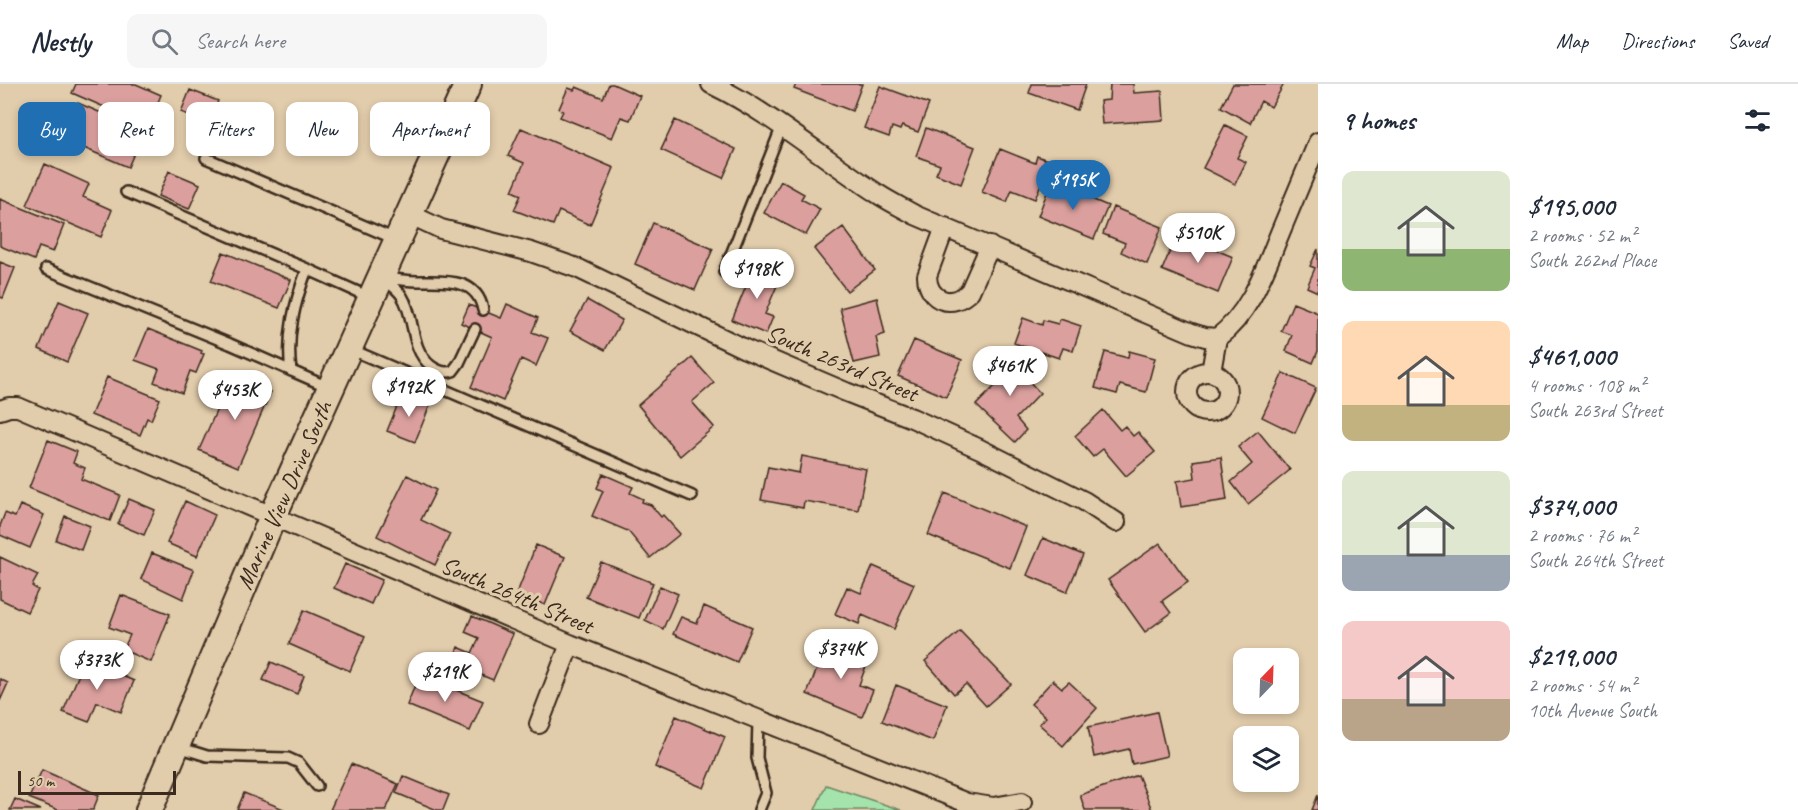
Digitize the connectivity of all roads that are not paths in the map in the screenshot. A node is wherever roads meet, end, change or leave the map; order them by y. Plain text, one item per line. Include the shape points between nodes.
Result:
1 (468, 84) edge
2 (711, 84) edge
3 (782, 126) junction
4 (1318, 142) edge
5 (206, 158) dead end
6 (126, 192) dead end
7 (409, 214) junction
8 (945, 227) junction
9 (397, 240) junction
10 (990, 246) junction
11 (45, 269) dead end
12 (307, 269) junction
13 (723, 272) dead end
14 (376, 288) junction
15 (483, 310) dead end
16 (475, 329) dead end
17 (1217, 338) junction
18 (348, 348) junction
19 (291, 370) junction
20 (1211, 372) dead end
21 (331, 388) junction
22 (0, 398) edge
23 (18, 407) junction
24 (0, 410) edge
25 (692, 496) dead end
26 (273, 516) junction
27 (1116, 522) dead end
28 (570, 644) junction
29 (758, 720) junction
30 (539, 724) dead end
31 (176, 746) junction
32 (317, 786) dead end
33 (1022, 802) dead end
34 (149, 810) edge
35 (759, 810) edge

1 - 7 main road, Marine View Drive South
2 - 3 street
3 - 8 street via 880,196
3 - 13 lane
4 - 17 street via 1248,304
5 - 9 lane
6 - 12 lane
7 - 9 main road, Marine View Drive South
7 - 27 street, South 263rd Street via 441,229 577,268 745,349 980,449 1084,501
8 - 10 street
8 - 10 street via 927,276 930,290 942,300 958,301 965,297
9 - 14 main road, Marine View Drive South
10 - 17 street via 1192,333
11 - 19 lane
12 - 14 lane
12 - 19 lane via 290,331
14 - 15 lane via 410,281 458,282 474,291
14 - 16 lane via 397,289 404,298 417,349 436,370 453,371
14 - 18 main road, Marine View Drive South
17 - 20 street
18 - 21 main road, Marine View Drive South
18 - 25 lane
19 - 21 lane
21 - 26 main road, Marine View Drive South
22 - 23 street, South 264th Street
23 - 24 street
23 - 26 street, South 264th Street
26 - 28 street, South 264th Street
26 - 31 main road, Marine View Drive South
28 - 29 street, South 264th Street
28 - 30 street
29 - 33 street, South 264th Street via 966,803 993,807
29 - 35 lane via 757,758 766,793
31 - 32 lane via 207,756 288,758 299,763
31 - 34 main road, Marine View Drive South

